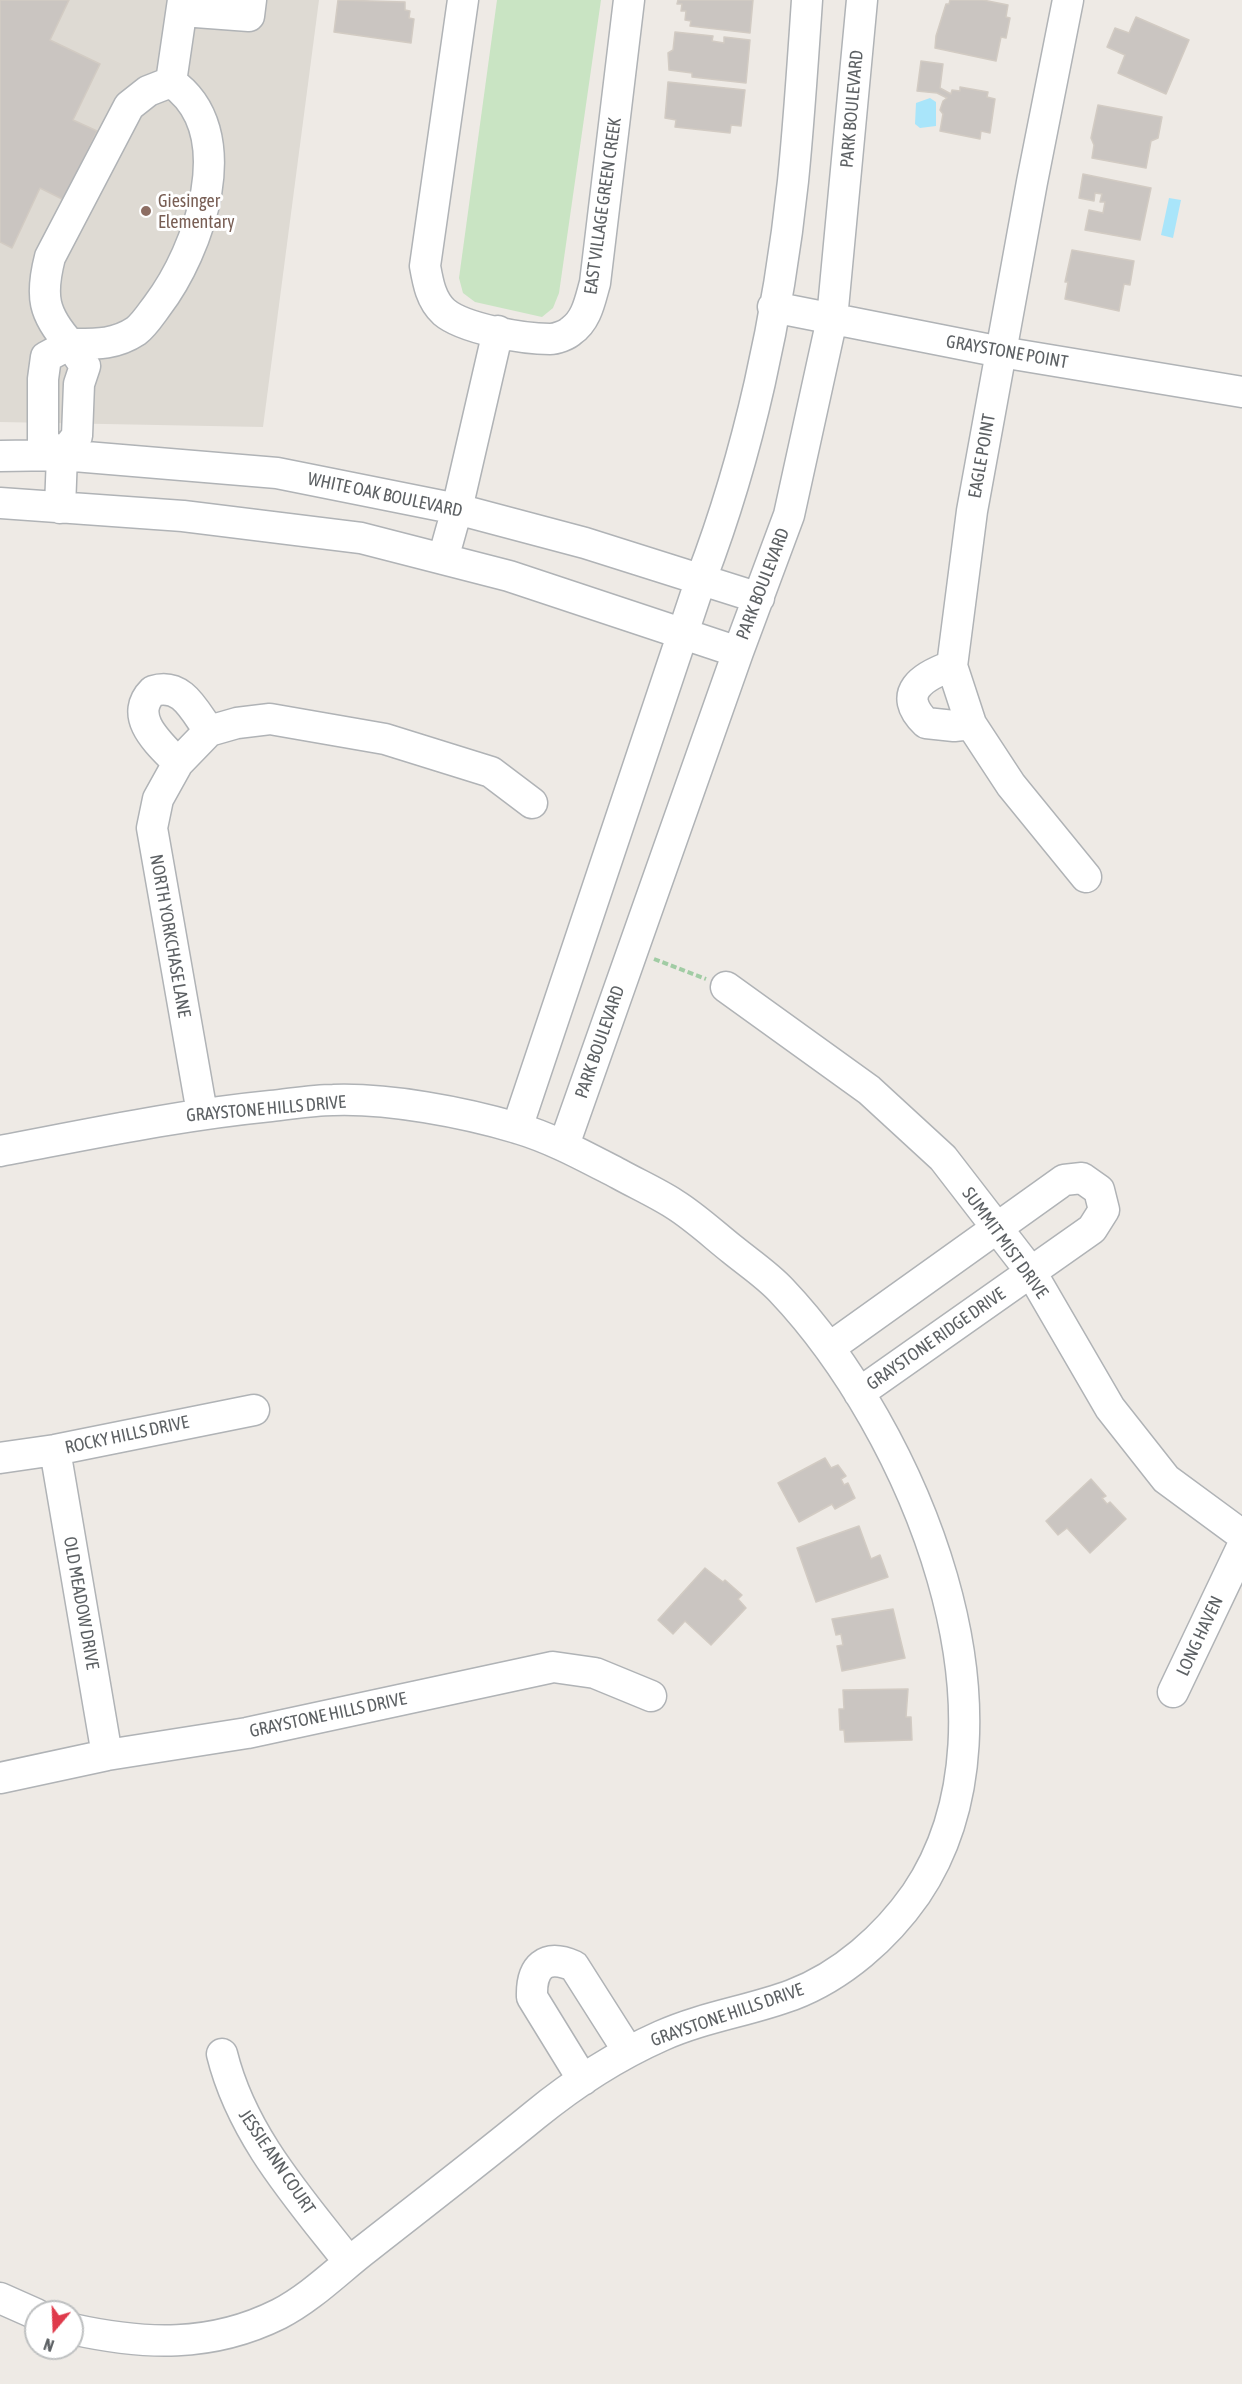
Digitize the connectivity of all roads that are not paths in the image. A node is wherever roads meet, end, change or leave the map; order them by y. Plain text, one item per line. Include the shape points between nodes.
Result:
1 (251, 0) edge
2 (463, 0) edge
3 (629, 0) edge
4 (807, 0) edge
5 (862, 0) edge
6 (1068, 0) edge
7 (183, 5) edge
8 (171, 82) junction
9 (773, 307) junction
10 (832, 319) junction
11 (498, 331) junction
12 (70, 344) junction
13 (1001, 352) junction
14 (1242, 392) edge
15 (62, 455) junction
16 (0, 456) edge
17 (0, 503) edge
18 (60, 508) junction
19 (457, 509) junction
20 (443, 559) junction
21 (701, 579) junction
22 (759, 597) junction
23 (682, 634) junction
24 (738, 652) junction
25 (952, 666) junction
26 (971, 724) junction
27 (209, 731) junction
28 (178, 763) junction
29 (532, 803) dead end
30 (1086, 877) dead end
31 (726, 987) road end
32 (202, 1113) junction
33 (517, 1128) junction
34 (564, 1145) junction
35 (0, 1151) edge
36 (995, 1229) junction
37 (1031, 1272) junction
38 (829, 1348) junction
39 (859, 1393) junction
40 (254, 1410) dead end
41 (55, 1450) junction
42 (0, 1458) edge
43 (1242, 1535) edge
44 (1242, 1547) edge
45 (1173, 1692) dead end
46 (651, 1696) dead end
47 (107, 1755) junction
48 (0, 1778) edge
49 (628, 2051) junction
50 (222, 2054) dead end
51 (583, 2080) junction
52 (349, 2262) junction
53 (0, 2298) edge
54 (24, 2309) edge
55 (84, 2332) edge

1 - 7 street via 249,15
2 - 11 street, EAST VILLAGE GREEN CREEK via 425,266 431,293 445,313 466,324
3 - 11 street, EAST VILLAGE GREEN CREEK via 595,283 585,316 572,331 552,339
4 - 9 street via 793,183
5 - 10 street, PARK BOULEVARD
6 - 13 street, EAGLE POINT
7 - 8 street
8 - 12 street via 148,91 129,106 50,256 45,306
8 - 12 street via 196,106 210,157 204,205 190,251 164,296 138,330 109,345
9 - 10 street, GRAYSTONE POINT
9 - 21 street via 755,405 724,517
10 - 13 street, GRAYSTONE POINT
10 - 22 street, PARK BOULEVARD via 789,515
11 - 19 street
12 - 15 street via 85,366 79,384 77,436
13 - 14 street, GRAYSTONE POINT
13 - 25 street, EAGLE POINT via 972,511
15 - 16 street, WHITE OAK BOULEVARD
15 - 18 street
15 - 19 street, WHITE OAK BOULEVARD via 277,472
17 - 18 street
18 - 20 street via 183,516 361,538
19 - 20 street
19 - 21 street, WHITE OAK BOULEVARD
20 - 23 street via 509,576
21 - 22 street, WHITE OAK BOULEVARD
21 - 23 street
22 - 24 street, PARK BOULEVARD
23 - 24 street
23 - 33 street
24 - 34 street, PARK BOULEVARD
25 - 26 street, EAGLE POINT
25 - 26 street via 920,682 912,693 912,704 926,723
26 - 30 street, EAGLE POINT via 1011,785
27 - 28 street, NORTH YORKCHASE LANE
27 - 28 street via 183,695 173,689 153,691 146,698 144,721
27 - 29 street via 270,719 385,739 491,772
28 - 32 street, NORTH YORKCHASE LANE via 158,799 152,828
31 - 36 street, SUMMIT MIST DRIVE via 868,1090 943,1158
32 - 33 street, GRAYSTONE HILLS DRIVE via 335,1100 423,1107
32 - 35 street, GRAYSTONE HILLS DRIVE
33 - 34 street, GRAYSTONE HILLS DRIVE
34 - 38 street, GRAYSTONE HILLS DRIVE via 676,1205 778,1286
36 - 37 street, SUMMIT MIST DRIVE
36 - 37 street, GRAYSTONE RIDGE DRIVE via 1064,1180 1082,1178 1099,1190 1104,1210 1092,1229
36 - 38 street, GRAYSTONE RIDGE DRIVE
37 - 39 street, GRAYSTONE RIDGE DRIVE
37 - 43 street, SUMMIT MIST DRIVE via 1110,1408 1166,1479
38 - 39 street, GRAYSTONE HILLS DRIVE
39 - 49 street, GRAYSTONE HILLS DRIVE via 905,1474 947,1592 965,1718 964,1763 953,1817 935,1863 911,1901 883,1934 843,1969 794,1994 666,2033
40 - 41 street, ROCKY HILLS DRIVE
41 - 42 street, ROCKY HILLS DRIVE
41 - 47 street, OLD MEADOW DRIVE
44 - 45 street, LONG HAVEN
46 - 47 street, GRAYSTONE HILLS DRIVE via 595,1673 553,1667 247,1733
47 - 48 street, GRAYSTONE HILLS DRIVE
49 - 51 street, GRAYSTONE HILLS DRIVE
49 - 51 street via 574,1966 562,1961 547,1962 537,1968 531,1982 532,1997
50 - 52 street, JESSIE ANN COURT via 242,2114
51 - 52 street, GRAYSTONE HILLS DRIVE
52 - 55 street, GRAYSTONE HILLS DRIVE via 320,2287 278,2314 225,2333 174,2342 122,2340
53 - 54 street

